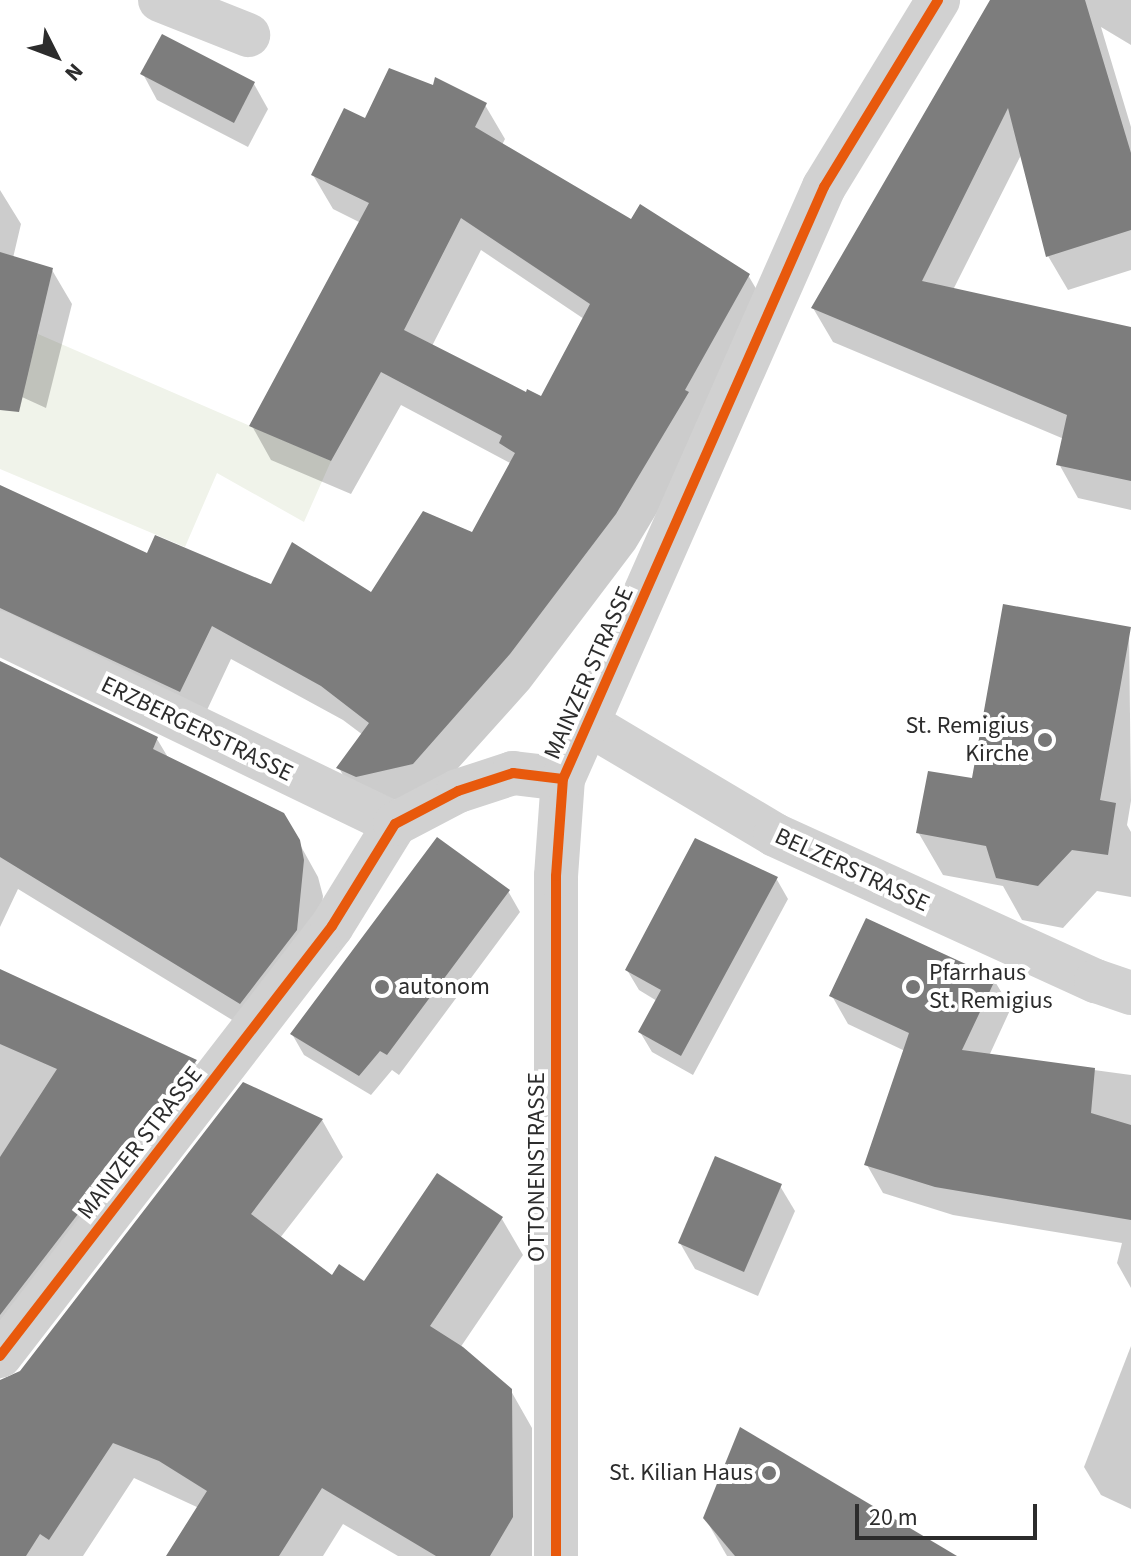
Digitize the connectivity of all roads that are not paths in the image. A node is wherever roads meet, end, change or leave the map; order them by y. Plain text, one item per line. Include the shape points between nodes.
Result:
1 (160, 0) edge
2 (938, 0) edge
3 (248, 35) dead end
4 (0, 633) edge
5 (585, 722) junction
6 (563, 779) junction
7 (395, 824) junction
8 (1131, 993) edge
9 (0, 1356) edge
10 (556, 1556) edge

1 - 3 street
2 - 5 street, MAINZER STRASSE via 824,187
4 - 7 street, ERZBERGERSTRASSE
5 - 6 street, MAINZER STRASSE
5 - 8 street, BELZERSTRASSE via 775,835
6 - 7 street, MAINZER STRASSE via 513,773 458,791
6 - 10 street, OTTONENSTRASSE via 556,876
7 - 9 street, MAINZER STRASSE via 332,926

